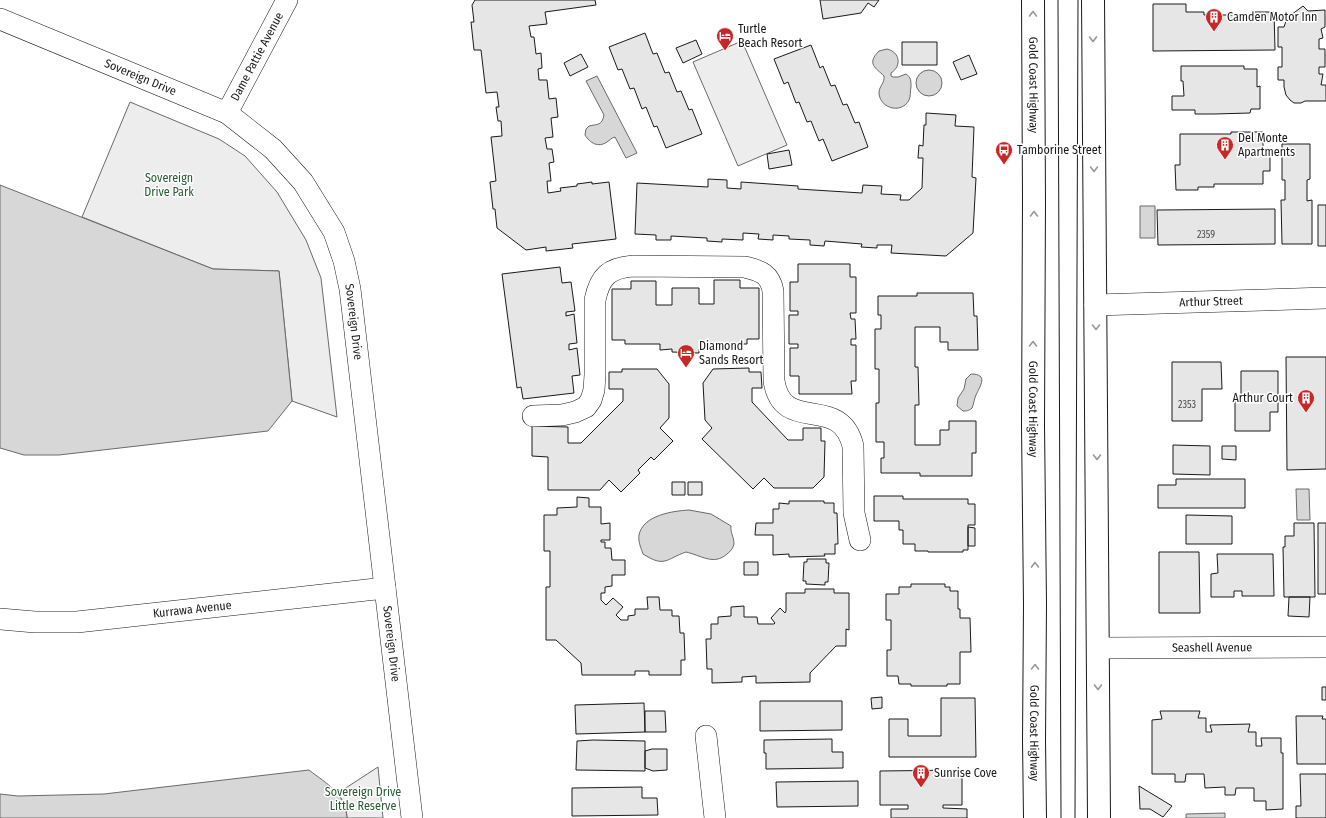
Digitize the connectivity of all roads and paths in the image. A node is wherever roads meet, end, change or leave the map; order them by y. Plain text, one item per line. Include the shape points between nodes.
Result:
1 (287, 0) edge
2 (1033, 0) edge
3 (1093, 0) edge
4 (0, 19) edge
5 (227, 113) junction
6 (1326, 298) edge
7 (1095, 305) junction
8 (534, 416) dead end
9 (860, 540) dead end
10 (385, 588) junction
11 (0, 619) edge
12 (1326, 647) edge
13 (1098, 648) junction
14 (706, 736) dead end
15 (412, 818) edge
16 (715, 818) edge
17 (1035, 818) edge
18 (1099, 818) edge

1 - 5 street, Dame Pattie Avenue
17 -> 2 highway, Gold Coast Highway
3 -> 7 highway
4 - 5 street, Sovereign Drive
5 - 10 street, Sovereign Drive via 273,149 303,182 334,232 344,261 350,289
6 - 7 street, Arthur Street
7 -> 13 highway
8 - 9 street via 575,412 586,407 591,400 595,375 595,300 602,279 609,272 620,267 633,266 745,267 758,270 767,276 773,292 774,381 780,400 799,412 837,420 850,436 853,446 854,513
10 - 11 street, Kurrawa Avenue via 77,622
10 - 15 street, Sovereign Drive
12 - 13 street, Seashell Avenue
13 -> 18 highway
14 - 16 street

